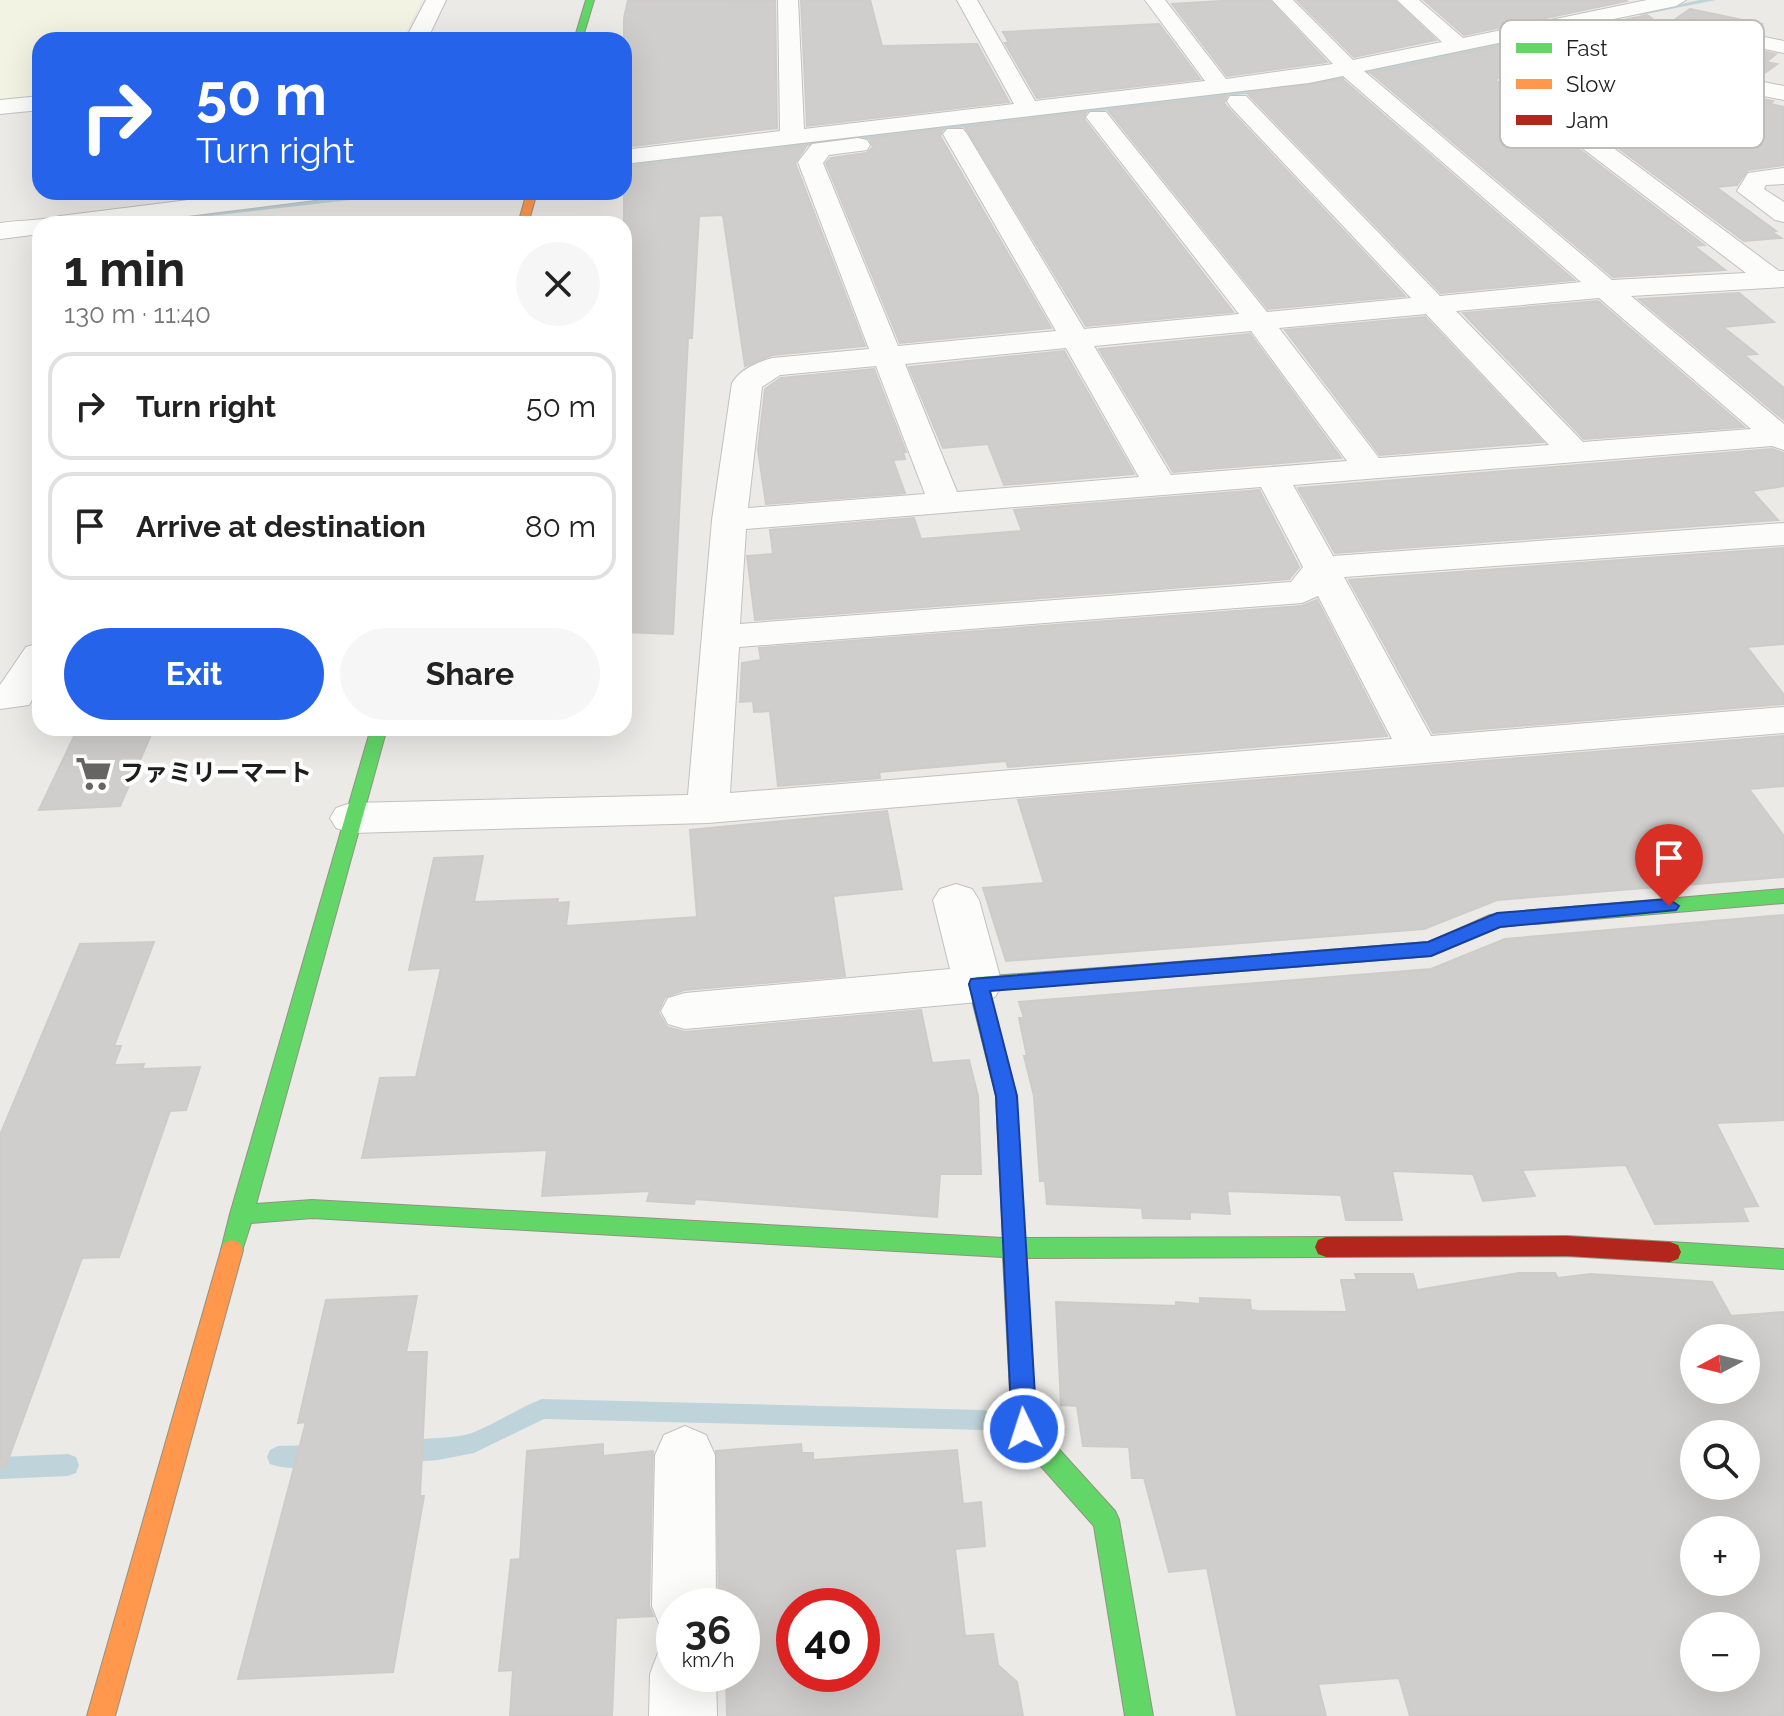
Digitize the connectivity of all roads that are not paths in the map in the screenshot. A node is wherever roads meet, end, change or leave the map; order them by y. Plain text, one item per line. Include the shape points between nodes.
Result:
1 (436, 0) edge
2 (590, 0) edge
3 (788, 0) edge
4 (967, 0) edge
5 (1155, 0) edge
6 (1282, 0) edge
7 (1407, 0) edge
8 (1676, 0) edge
9 (1539, 7) dead end
10 (1555, 20) edge
11 (1569, 20) edge
12 (420, 32) edge
13 (580, 32) edge
14 (1500, 35) edge
15 (1764, 43) edge
16 (1457, 44) junction
17 (1784, 47) edge
18 (1356, 77) junction
19 (1764, 89) edge
20 (1784, 93) edge
21 (1229, 94) junction
22 (32, 104) edge
23 (0, 107) edge
24 (1028, 109) junction
25 (1098, 117) junction
26 (955, 134) junction
27 (792, 137) junction
28 (1597, 148) edge
29 (632, 156) edge
30 (1784, 176) edge
31 (274, 200) edge
32 (228, 209) edge
33 (1784, 214) edge
34 (150, 216) edge
35 (32, 227) edge
36 (0, 231) edge
37 (1776, 283) edge
38 (1602, 289) junction
39 (1431, 305) junction
40 (1259, 321) junction
41 (1076, 338) junction
42 (888, 355) junction
43 (1782, 438) edge
44 (1575, 453) junction
45 (1371, 470) junction
46 (1273, 478) junction
47 (1162, 487) junction
48 (945, 503) junction
49 (729, 520) junction
50 (1784, 534) edge
51 (1321, 568) junction
52 (720, 637) junction
53 (32, 670) edge
54 (14, 703) edge
55 (1784, 720) edge
56 (377, 736) edge
57 (1418, 750) junction
58 (708, 809) junction
59 (351, 818) junction
60 (1784, 896) edge
61 (956, 900) dead end
62 (978, 984) junction
63 (685, 1011) dead end
64 (241, 1214) junction
65 (1012, 1248) junction
66 (1784, 1259) edge
67 (685, 1455) dead end
68 (684, 1588) edge
69 (683, 1692) edge
70 (101, 1716) edge
71 (683, 1716) edge
72 (1139, 1716) edge

1 - 12 street
2 - 13 street
3 - 27 street
4 - 24 street
5 - 21 street
6 - 18 street
7 - 16 street
8 - 11 street
9 - 10 street
14 - 16 street
15 - 17 street
16 - 18 street
18 - 21 street
18 - 38 street
19 - 20 street
21 - 24 street
21 - 25 street
21 - 39 street
22 - 23 street
24 - 27 street
25 - 26 street
25 - 40 street
26 - 41 street
26 - 42 street via 821,149 810,162
27 - 29 street
28 - 37 street
30 - 33 street via 1757,178 1750,191
31 - 32 street
32 - 34 street
35 - 36 street
37 - 38 street
38 - 39 street
38 - 43 street
39 - 40 street
39 - 44 street
40 - 41 street
40 - 45 street
41 - 42 street
41 - 47 street
42 - 48 street
42 - 49 street via 772,367 747,383
43 - 44 street
44 - 45 street
45 - 46 street
46 - 47 street
46 - 51 street
47 - 48 street
48 - 49 street
49 - 52 street
50 - 51 street
51 - 52 street via 1302,592
51 - 57 street
52 - 58 street
53 - 54 street
55 - 57 street
56 - 59 street
57 - 58 street
58 - 59 street
59 - 64 street
60 - 62 street via 1497,920 1431,949
61 - 62 street
62 - 63 street
62 - 65 street via 1006,1096
64 - 65 street via 312,1209
64 - 70 street
65 - 66 street via 1567,1246
65 - 72 street via 1024,1429 1106,1520
67 - 68 street
69 - 71 street

